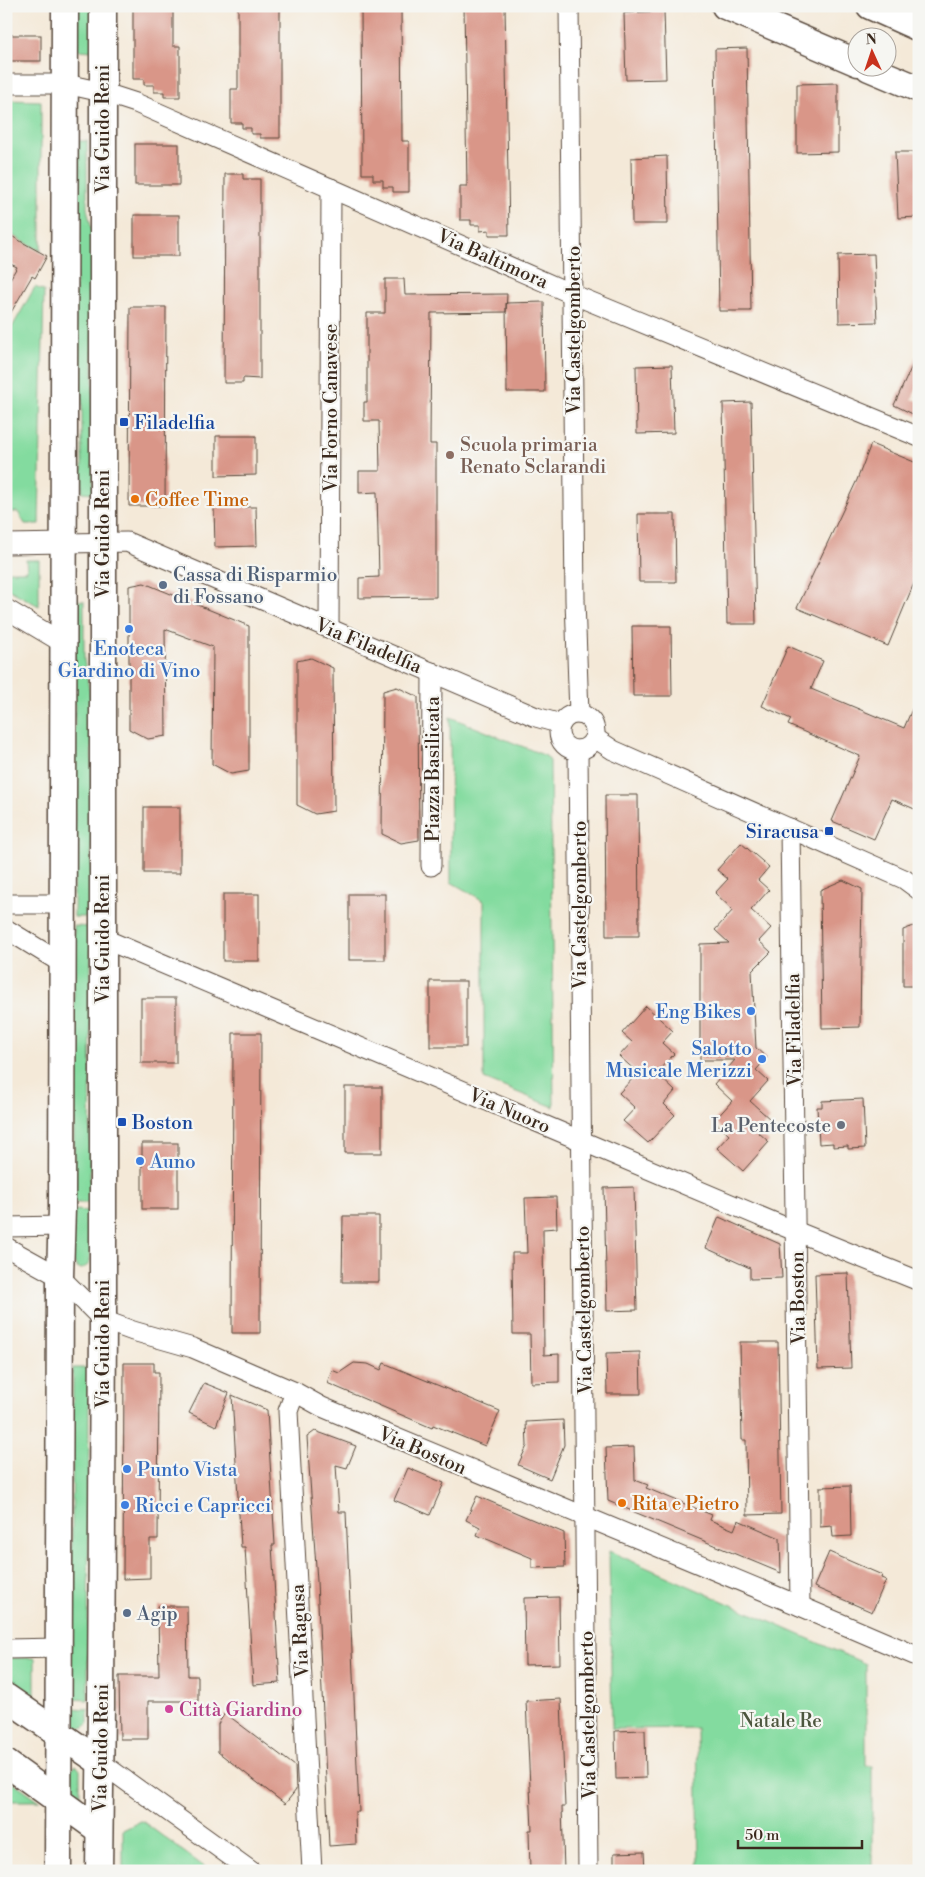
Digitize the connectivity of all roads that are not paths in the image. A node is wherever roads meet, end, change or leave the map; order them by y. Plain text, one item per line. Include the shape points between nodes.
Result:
1 (66, 6) edge
2 (103, 6) edge
3 (569, 6) edge
4 (725, 6) edge
5 (870, 6) edge
6 (919, 28) edge
7 (848, 59) edge
8 (893, 78) edge
9 (6, 84) edge
10 (66, 84) junction
11 (919, 89) edge
12 (102, 92) junction
13 (331, 188) junction
14 (572, 294) junction
15 (919, 436) edge
16 (102, 542) junction
17 (6, 544) edge
18 (63, 544) junction
19 (6, 610) edge
20 (329, 628) junction
21 (63, 643) junction
22 (432, 672) junction
23 (579, 714) junction
24 (561, 724) junction
25 (595, 738) junction
26 (578, 750) junction
27 (790, 828) junction
28 (432, 866) dead end
29 (911, 880) edge
30 (919, 890) edge
31 (6, 904) edge
32 (62, 904) junction
33 (6, 929) edge
34 (102, 938) junction
35 (63, 964) junction
36 (581, 1140) junction
37 (62, 1226) junction
38 (6, 1227) edge
39 (796, 1231) junction
40 (6, 1247) edge
41 (60, 1278) junction
42 (919, 1281) edge
43 (103, 1320) junction
44 (295, 1392) junction
45 (585, 1516) junction
46 (800, 1606) junction
47 (6, 1648) edge
48 (58, 1648) junction
49 (919, 1657) edge
50 (6, 1697) edge
51 (59, 1735) junction
52 (100, 1762) junction
53 (6, 1763) edge
54 (59, 1802) junction
55 (99, 1830) junction
56 (58, 1871) edge
57 (99, 1871) edge
58 (251, 1871) edge
59 (312, 1871) edge
60 (588, 1871) edge

1 - 10 main road, Via Guido Reni
2 - 12 main road, Via Guido Reni
3 - 14 street, Via Castelgomberto
4 - 7 main road
5 - 6 main road
8 - 11 main road
9 - 10 street, Via Guido Reni
10 - 12 street, Via Baltimora
10 - 18 main road, Via Guido Reni
12 - 13 street, Via Baltimora via 136,103
12 - 16 main road, Via Guido Reni
13 - 14 street, Via Baltimora
13 - 20 street, Via Forno Canavese
14 - 15 street, Via Baltimora
14 - 23 street, Via Castelgomberto
16 - 18 street, Via Filadelfia
16 - 20 street, Via Filadelfia via 137,545
16 - 34 main road, Via Guido Reni
17 - 18 street, Via Filadelfia
18 - 21 main road, Via Guido Reni
19 - 21 street
20 - 22 street, Via Filadelfia
21 - 32 main road, Via Guido Reni
22 - 24 street, Via Filadelfia via 536,717
22 - 28 street, Piazza Basilicata
23 - 24 street via 570,715
23 - 25 street via 592,721
24 - 26 street via 561,740
25 - 26 street via 586,748
25 - 27 street via 613,750
26 - 36 street, Via Castelgomberto
27 - 29 street
27 - 39 street, Via Filadelfia
29 - 30 street
31 - 32 street
32 - 35 main road, Via Guido Reni
33 - 35 street
34 - 36 street, Via Nuoro
34 - 43 main road, Via Guido Reni
35 - 37 main road, Via Guido Reni
36 - 39 street, Via Nuoro
36 - 45 street, Via Castelgomberto
37 - 38 street
37 - 41 main road, Via Guido Reni
39 - 42 street, Via Nuoro
39 - 46 street, Via Boston
40 - 41 street, Via Boston
41 - 43 street, Via Boston
41 - 48 main road, Via Guido Reni
43 - 44 street, Via Boston via 193,1348
43 - 52 main road, Via Guido Reni
44 - 45 street, Via Boston via 322,1407
44 - 59 street, Via Ragusa via 288,1411
45 - 46 street, Via Boston
45 - 60 street, Via Castelgomberto
46 - 49 street, Via Boston
47 - 48 street
48 - 51 main road, Via Guido Reni
50 - 51 main road
51 - 52 main road
51 - 54 main road, Via Guido Reni
52 - 55 main road, Via Guido Reni
52 - 58 street
53 - 54 main road
54 - 55 main road
54 - 56 main road, Via Guido Reni
55 - 57 main road, Via Guido Reni

